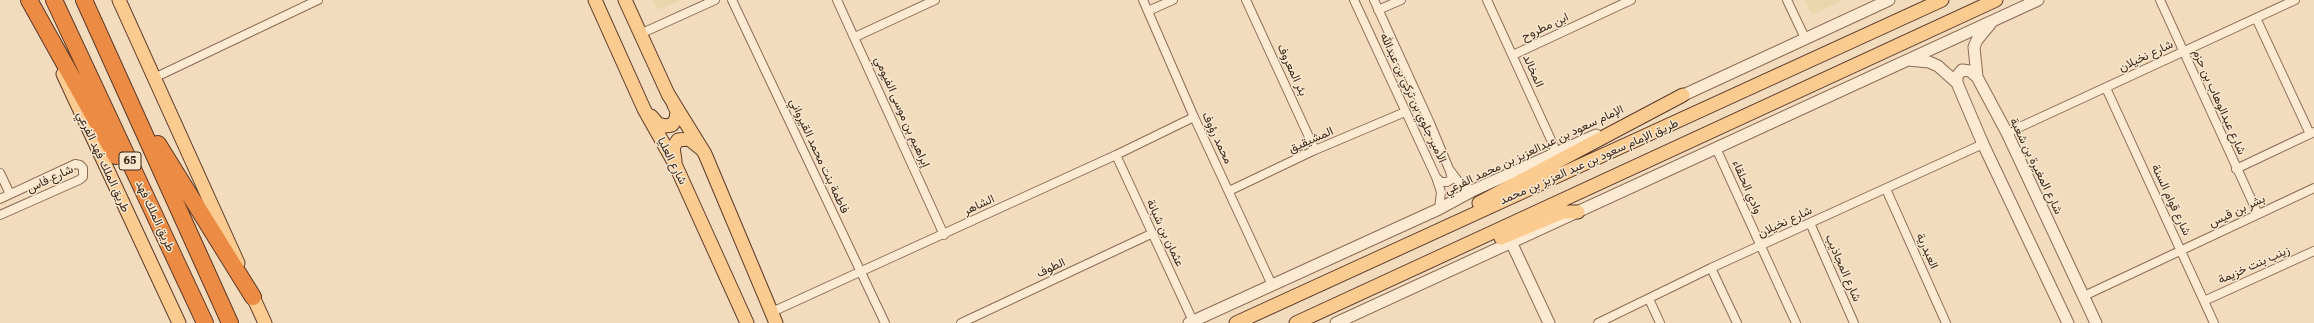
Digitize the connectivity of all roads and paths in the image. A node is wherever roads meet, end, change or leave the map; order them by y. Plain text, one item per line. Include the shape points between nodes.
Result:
1 (29, 0) edge
2 (54, 0) edge
3 (84, 0) edge
4 (119, 0) edge
5 (318, 0) edge
6 (594, 0) edge
7 (625, 0) edge
8 (715, 0) edge
9 (732, 0) edge
10 (837, 0) edge
11 (935, 0) edge
12 (1143, 0) edge
13 (1172, 0) edge
14 (1246, 0) edge
15 (1354, 0) edge
16 (1374, 0) edge
17 (1401, 0) edge
18 (1487, 0) edge
19 (1631, 0) edge
20 (1786, 0) edge
21 (1889, 0) edge
22 (1942, 0) edge
23 (1996, 0) edge
24 (2038, 0) edge
25 (2160, 0) edge
26 (2295, 0) edge
27 (2278, 3) edge
28 (1378, 10) junction
29 (1148, 11) junction
30 (2256, 18) junction
31 (1992, 21) junction
32 (640, 34) junction
33 (855, 37) junction
34 (1805, 38) junction
35 (2184, 52) junction
36 (1513, 55) junction
37 (1905, 60) junction
38 (1977, 76) junction
39 (154, 78) junction
40 (120, 83) junction
41 (1957, 83) junction
42 (2106, 88) junction
43 (668, 94) junction
44 (1683, 95) junction
45 (644, 109) junction
46 (1405, 112) junction
47 (1194, 117) junction
48 (2006, 133) junction
49 (2312, 133) edge
50 (1983, 144) junction
51 (1716, 148) junction
52 (1315, 150) junction
53 (1556, 153) junction
54 (705, 154) junction
55 (1116, 155) junction
56 (675, 164) junction
57 (1449, 169) junction
58 (2236, 169) junction
59 (0, 173) edge
60 (1436, 178) junction
61 (2314, 188) edge
62 (1886, 189) junction
63 (1474, 190) junction
64 (1229, 191) junction
65 (10, 194) junction
66 (0, 199) edge
67 (1439, 209) junction
68 (1578, 212) junction
69 (2258, 214) junction
70 (0, 215) edge
71 (1810, 223) junction
72 (1151, 234) junction
73 (944, 235) junction
74 (1512, 244) junction
75 (1760, 246) junction
76 (2181, 251) junction
77 (2314, 251) edge
78 (1439, 258) junction
79 (1364, 264) junction
80 (179, 267) junction
81 (1711, 268) junction
82 (860, 272) junction
83 (1272, 285) junction
84 (2084, 296) junction
85 (253, 297) junction
86 (1649, 299) junction
87 (2204, 301) junction
88 (774, 318) edge
89 (1191, 322) edge
90 (179, 323) edge
91 (205, 323) edge
92 (230, 323) edge
93 (265, 323) edge
94 (747, 323) edge
95 (884, 323) edge
96 (961, 323) edge
97 (1236, 323) edge
98 (1296, 323) edge
99 (1336, 323) edge
100 (1549, 323) edge
101 (1598, 323) edge
102 (1660, 323) edge
103 (1737, 323) edge
104 (1796, 323) edge
105 (1854, 323) edge
106 (1946, 323) edge
107 (2068, 323) edge
108 (2096, 323) edge
109 (2214, 323) edge

1 - 80 highway
1 - 90 main road, طريق الملك فهد الفرعي
2 - 80 highway, طريق الملك فهد / 65
3 - 40 highway, طريق الملك فهد / 65
4 - 39 main road
5 - 39 street
6 - 45 main road, شارع العليا
7 - 32 main road
8 - 32 street
9 - 82 street, فاطمة بنت محمد القيرواني
10 - 33 street, إبراهيم بن موسى الفيومي
11 - 33 street
12 - 29 street, محمد رؤوف
13 - 29 street
14 - 52 street, بئر المعروف
15 - 46 street, الأمير جلوي بن تركي بن عبدالله
16 - 28 street, الأمير جلوي بن تركي بن عبدالله
17 - 28 street
18 - 36 street, المخالد
19 - 36 street, ابن مطروح
20 - 34 street
21 - 34 street, الإمام سعود بن عبدالعزيز بن محمد الفرعي
22 - 79 main road, طريق الإمام سعود بن عبد العزيز بن محمد
23 - 78 main road, طريق الإمام سعود بن عبد العزيز بن محمد
24 - 31 street
25 - 35 street, شارع عبدالوهاب بن حزم
26 - 27 street, شارع نخيلان
27 - 30 street, شارع نخيلان
28 - 57 street, الأمير جلوي بن تركي بن عبدالله
29 - 47 street, محمد رؤوف
30 - 35 street, شارع نخيلان
30 - 49 street
31 - 37 street
31 - 38 street, شارع المغيرة بن شعبة via 1974,47
32 - 43 main road
33 - 73 street, إبراهيم بن موسى الفيومي
34 - 44 street, الإمام سعود بن عبدالعزيز بن محمد الفرعي
35 - 42 street, شارع نخيلان
35 - 58 street, شارع عبدالوهاب بن حزم
36 - 53 street, المخالد
37 - 41 street via 1929,62 1938,66
37 - 51 street
38 - 41 street via 1970,71 1962,70 1957,76
38 - 48 street, شارع المغيرة بن شعبة
39 - 85 main road
40 - 85 highway
40 - 92 highway, طريق الملك فهد / 65
41 - 50 street
42 - 48 street, شارع نخيلان
42 - 76 street, شارع قوام السنة
43 - 45 main road via 677,111 672,125 658,124
43 - 54 main road
44 - 53 street, الإمام سعود بن عبدالعزيز بن محمد الفرعي
44 - 79 main road
45 - 56 main road, شارع العليا
46 - 52 street, المشيقيق
46 - 60 street, الأمير جلوي بن تركي بن عبدالله
47 - 55 street, الشاهر
47 - 64 street, محمد رؤوف
48 - 84 street, شارع المغيرة بن شعبة
49 - 58 street
50 - 62 street, شارع نخيلان
50 - 107 street
51 - 68 street
51 - 75 street, وادي الحلقاء
52 - 64 street, المشيقيق
53 - 63 street, الإمام سعود بن عبدالعزيز بن محمد الفرعي
54 - 56 main road via 689,139 678,140 673,147
54 - 88 main road
55 - 72 street, عثمان بن شبانة
55 - 73 street, الشاهر
56 - 94 main road, شارع العليا
57 - 60 street via 1452,179 1450,181 1442,182
57 - 63 street, الأمير جلوي بن تركي بن عبدالله via 1461,185
58 - 69 street, شارع عبدالوهاب بن حزم
59 - 65 street
60 - 67 street, الأمير جلوي بن تركي بن عبدالله via 1441,192
61 - 69 street, بشر بن قيس
62 - 71 street, شارع نخيلان
62 - 106 street, العبدرية
63 - 67 street, الإمام سعود بن عبدالعزيز بن محمد الفرعي
64 - 83 street, محمد رؤوف
65 - 66 street, شارع فاس
65 - 70 street, شارع فاس via 75,164 83,168 83,177 79,180
67 - 83 street, الإمام سعود بن عبدالعزيز بن محمد الفرعي
68 - 74 street
68 - 78 main road via 1563,212 1460,256
69 - 76 street, بشر بن قيس
71 - 75 street, شارع نخيلان
71 - 105 street, شارع المجاذيب
72 - 89 street, عثمان بن شبانة
72 - 96 street, الطوف
73 - 82 street, الشاهر
74 - 99 street
74 - 100 street
75 - 81 street, شارع نخيلان
75 - 104 street, وادي الحلقاء
76 - 84 street, بشر بن قيس
76 - 87 street, شارع قوام السنة
77 - 87 street, زينب بنت خزيمة
78 - 98 main road, طريق الإمام سعود بن عبد العزيز بن محمد
79 - 97 main road, طريق الإمام سعود بن عبد العزيز بن محمد
80 - 91 highway, طريق الملك فهد / 65
81 - 86 street, شارع نخيلان
81 - 103 street
82 - 88 street, الشاهر
82 - 95 street, فاطمة بنت محمد القيرواني
83 - 89 street, الإمام سعود بن عبدالعزيز بن محمد الفرعي
84 - 108 street, شارع المغيرة بن شعبة
85 - 93 main road
86 - 101 street, شارع نخيلان
86 - 102 street
87 - 109 street, شارع قوام السنة

